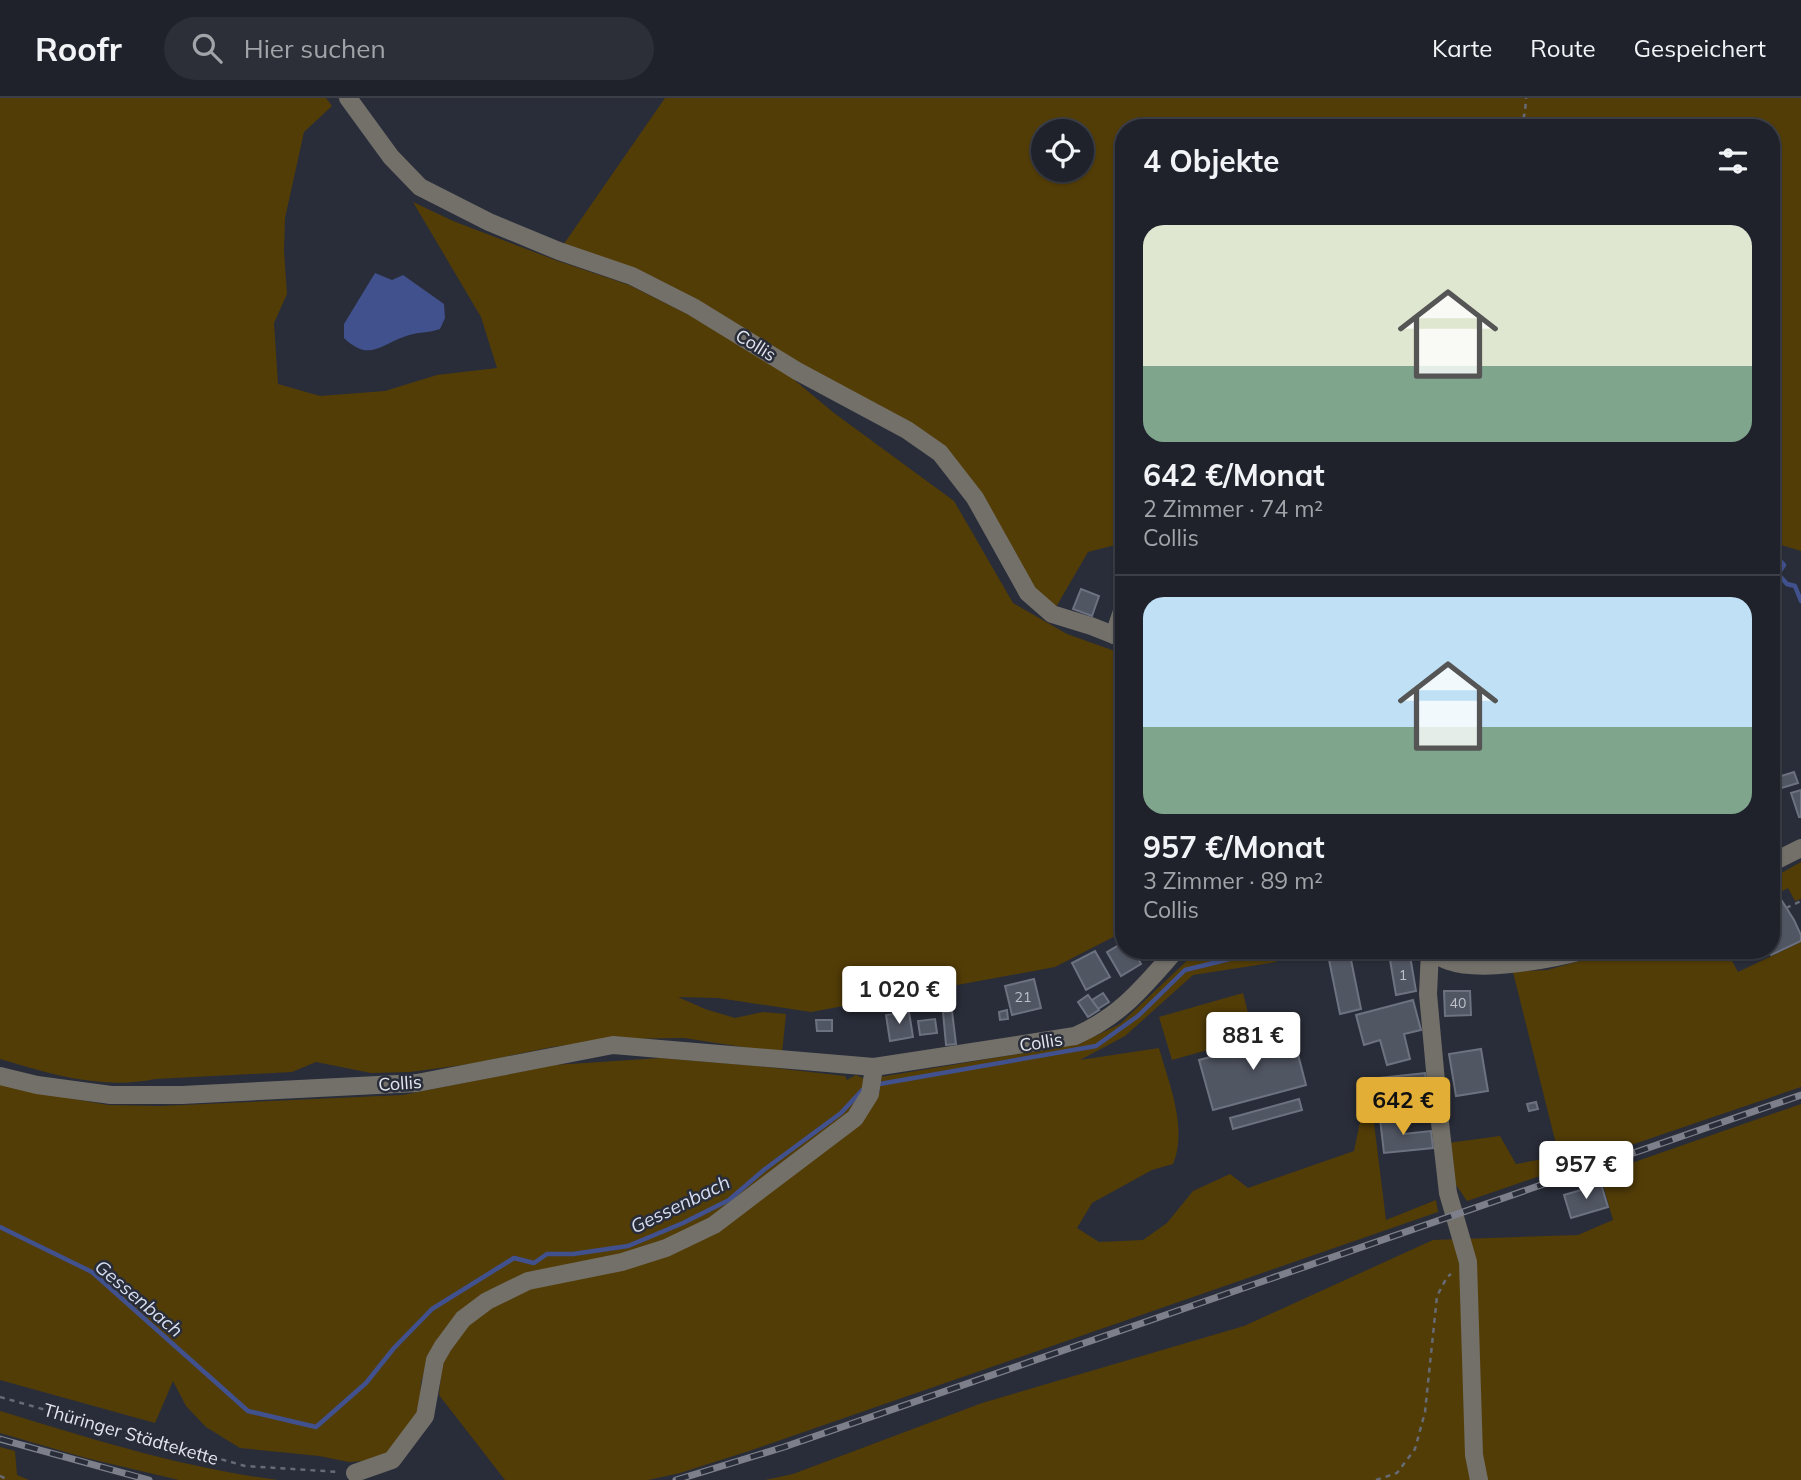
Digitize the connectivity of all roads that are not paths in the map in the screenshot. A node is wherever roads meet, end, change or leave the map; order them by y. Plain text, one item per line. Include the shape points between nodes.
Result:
1 (348, 98) edge
2 (1115, 636) edge
3 (1801, 848) edge
4 (1780, 858) edge
5 (1168, 959) edge
6 (1430, 959) edge
7 (1445, 959) edge
8 (1545, 959) edge
9 (0, 1076) edge
10 (873, 1080) junction
11 (355, 1473) road end
12 (1479, 1480) edge

1 - 2 street, Collis via 391,158 420,187 489,222 644,282 694,307 940,453 975,498 1027,593 1052,614
3 - 4 street
5 - 10 street, Collis via 1125,1007 1075,1036
6 - 12 street via 1428,994 1448,1193 1468,1262 1474,1455
7 - 8 street via 1472,966
9 - 10 street, Collis via 111,1095 183,1095 418,1083 613,1045 797,1062
10 - 11 street via 855,1118 714,1225 622,1262 528,1281 463,1319 435,1360 425,1416 392,1460

